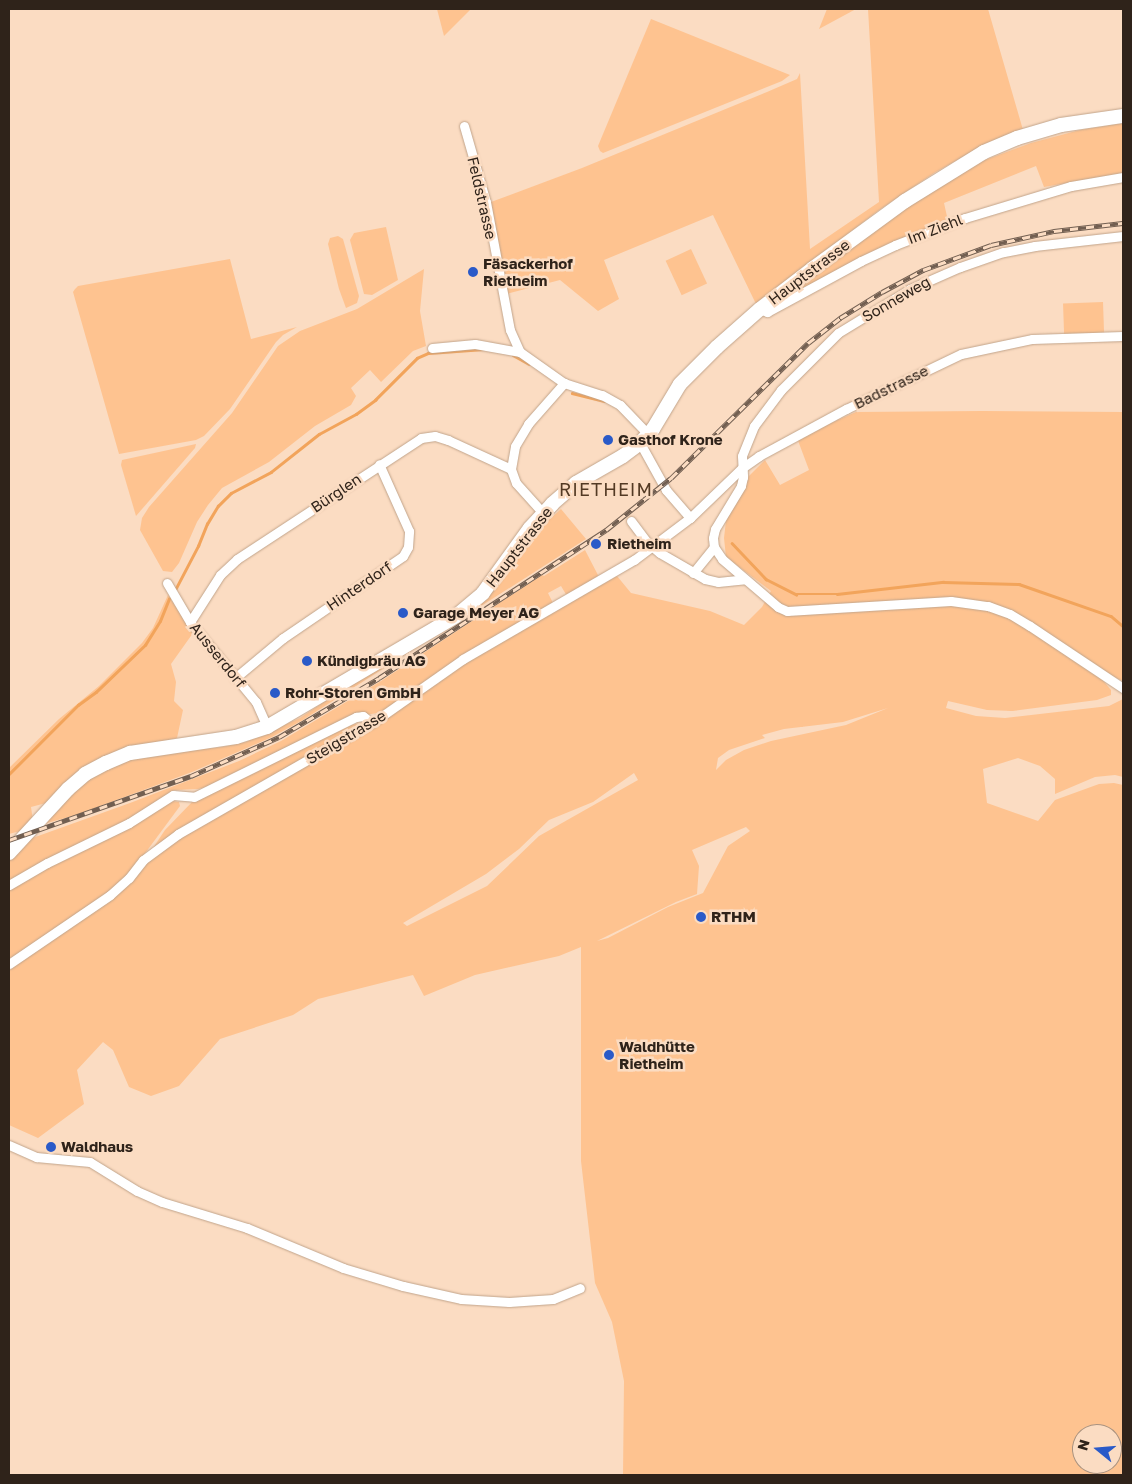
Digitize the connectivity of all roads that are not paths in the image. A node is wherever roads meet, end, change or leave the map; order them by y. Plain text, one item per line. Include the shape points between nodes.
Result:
1 (1123, 116) edge
2 (464, 126) dead end
3 (1123, 178) edge
4 (1123, 236) edge
5 (760, 309) junction
6 (1123, 336) edge
7 (432, 348) dead end
8 (520, 352) junction
9 (564, 383) junction
10 (644, 439) junction
11 (379, 464) junction
12 (742, 468) junction
13 (511, 469) junction
14 (544, 513) junction
15 (690, 518) junction
16 (631, 521) dead end
17 (652, 546) junction
18 (714, 547) junction
19 (693, 573) junction
20 (745, 579) junction
21 (167, 583) dead end
22 (190, 622) junction
23 (235, 678) junction
24 (1123, 688) edge
25 (372, 723) junction
26 (267, 727) junction
27 (9, 853) edge
28 (9, 885) edge
29 (9, 964) edge
30 (9, 1145) edge
31 (580, 1288) dead end

1 - 5 main road, Hauptstrasse via 1061,126 1017,138 984,152 905,201
2 - 8 street, Feldstrasse via 486,202 510,330
3 - 5 street, Im Ziehl via 1071,186 965,218 870,257 767,312
4 - 12 street, Sonneweg via 1003,252 938,275 879,306 838,333 781,390 754,426 745,446
5 - 10 main road, Hauptstrasse via 685,379
6 - 12 street, Badstrasse via 1032,338 961,354 846,409
7 - 8 street via 475,344
8 - 9 street
9 - 10 street via 602,395 620,405
9 - 13 street via 528,424 515,446
10 - 14 main road, Hauptstrasse via 623,456 576,483
10 - 15 street via 666,490
11 - 13 street, Bürglen via 421,438 435,436
11 - 22 street, Bürglen via 237,559 220,575
11 - 23 street, Hinterdorf via 409,531 408,547 403,556 284,638
12 - 15 street, Badstrasse
12 - 18 street, Sonneweg via 740,486 715,529
13 - 14 street via 516,483
14 - 26 main road, Hauptstrasse via 483,593 469,606 332,691
15 - 17 street, Steigstrasse
16 - 17 street
17 - 19 street
17 - 25 street, Steigstrasse via 619,570 463,659
18 - 19 street
18 - 20 street via 722,559
19 - 20 street via 712,582
20 - 24 street via 787,611 951,601 988,606 1030,626
21 - 22 street, Ausserdorf
22 - 23 street, Ausserdorf
23 - 26 street, Ausserdorf via 256,702
25 - 28 street via 363,716 356,716 194,797 173,795 129,823
25 - 29 street, Steigstrasse via 178,834 143,860 110,895
26 - 27 main road, Hauptstrasse via 236,737 130,753 106,763 85,774 68,789
30 - 31 street via 36,1157 90,1162 162,1202 247,1228 343,1268 403,1286 461,1299 509,1302 553,1299

